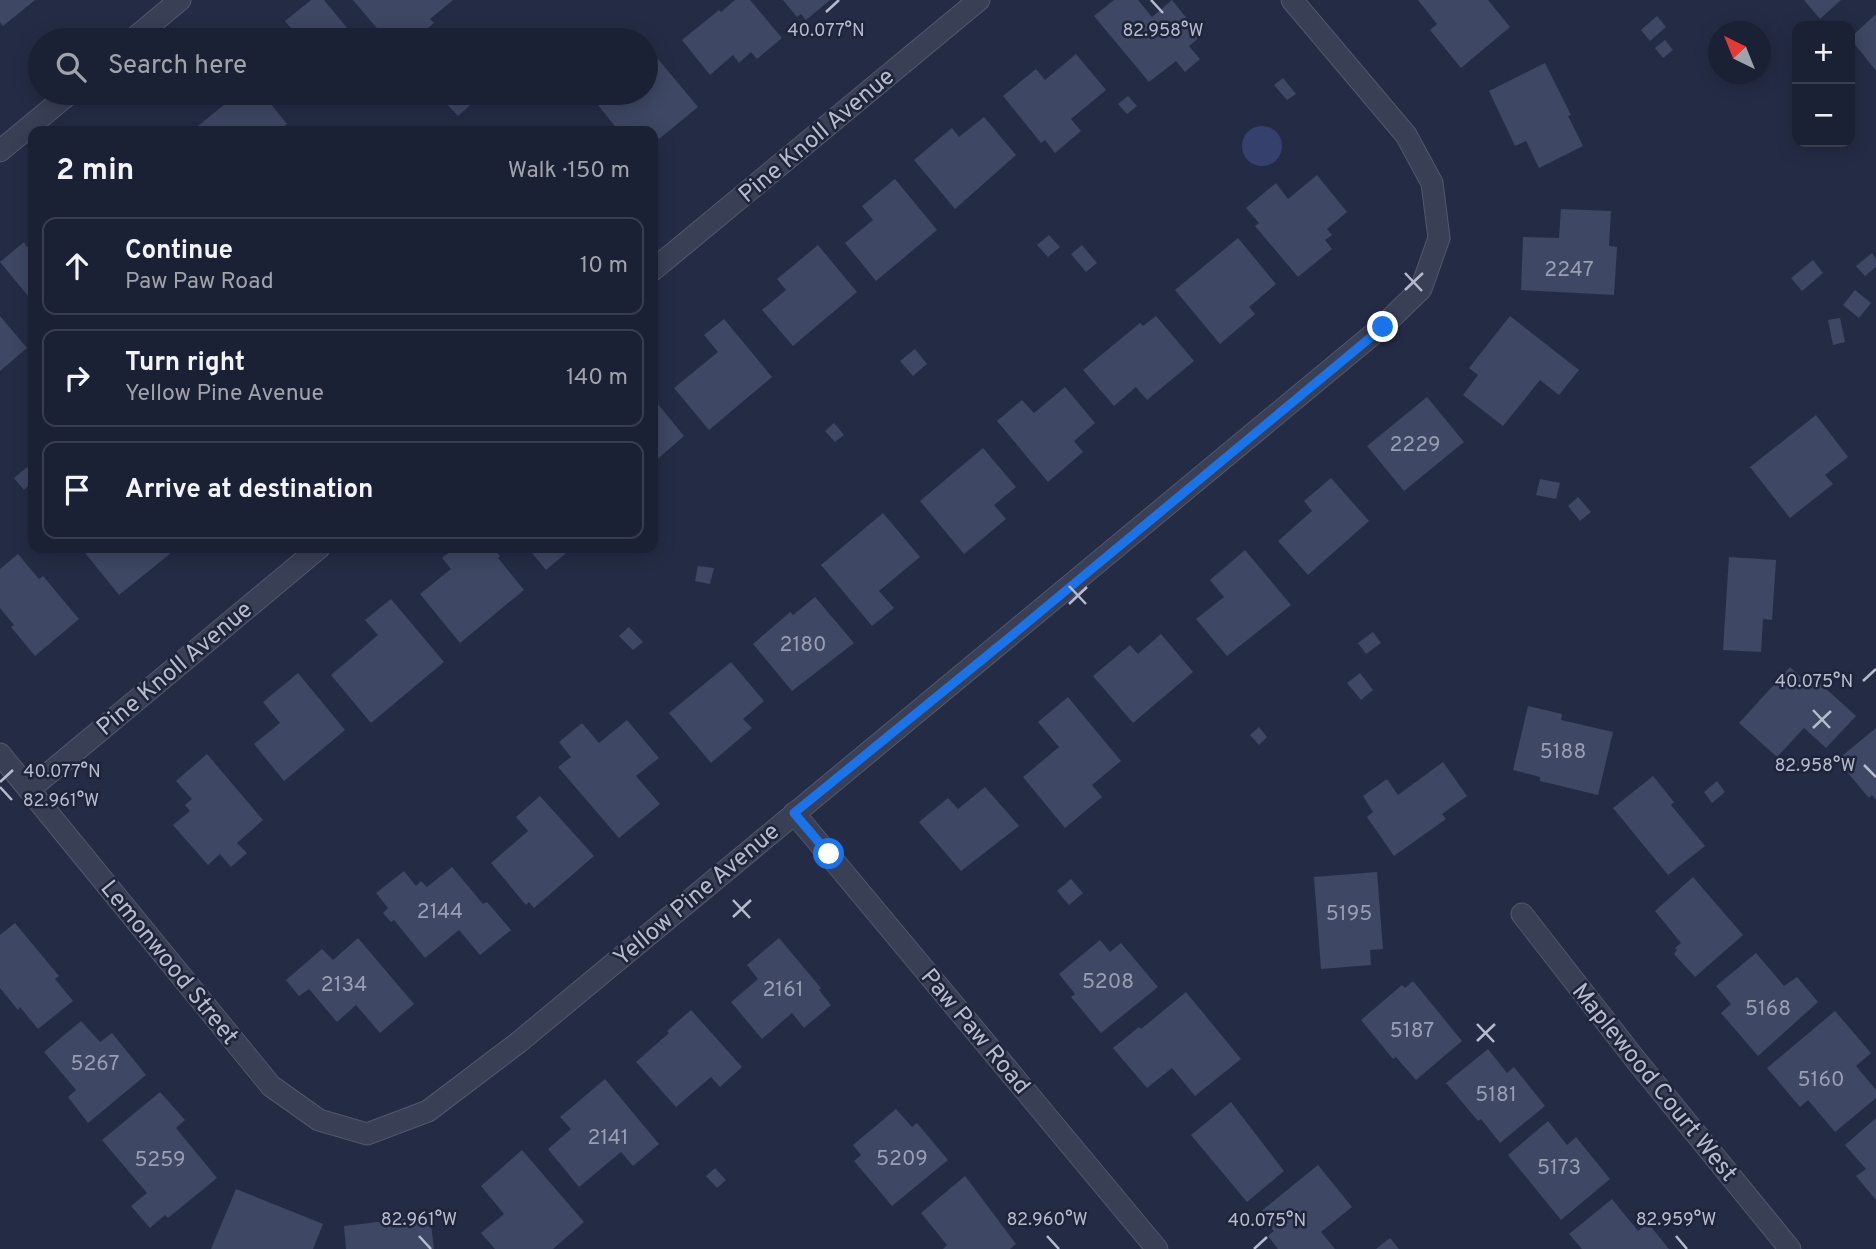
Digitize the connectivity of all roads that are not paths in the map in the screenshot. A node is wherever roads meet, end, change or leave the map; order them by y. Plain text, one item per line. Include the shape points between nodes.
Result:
1 (180, 0) edge
2 (979, 0) edge
3 (1292, 0) edge
4 (146, 28) edge
5 (56, 105) edge
6 (30, 126) edge
7 (28, 128) edge
8 (0, 151) edge
9 (658, 266) edge
10 (313, 553) edge
11 (0, 754) edge
12 (30, 789) junction
13 (794, 813) junction
14 (1522, 914) dead end
15 (367, 1134) joint
16 (1157, 1249) edge
17 (1790, 1249) edge

1 - 4 street
2 - 9 street, Pine Knoll Avenue
3 - 13 street, Yellow Pine Avenue via 1406,135 1432,183 1439,238 1421,289 1383,327
5 - 6 street
7 - 8 street
10 - 12 street, Pine Knoll Avenue
11 - 12 street, Lemonwood Street
12 - 15 street, Lemonwood Street via 271,1086 319,1120
13 - 15 street, Yellow Pine Avenue via 428,1111
13 - 16 street, Paw Paw Road
14 - 17 street, Maplewood Court West

